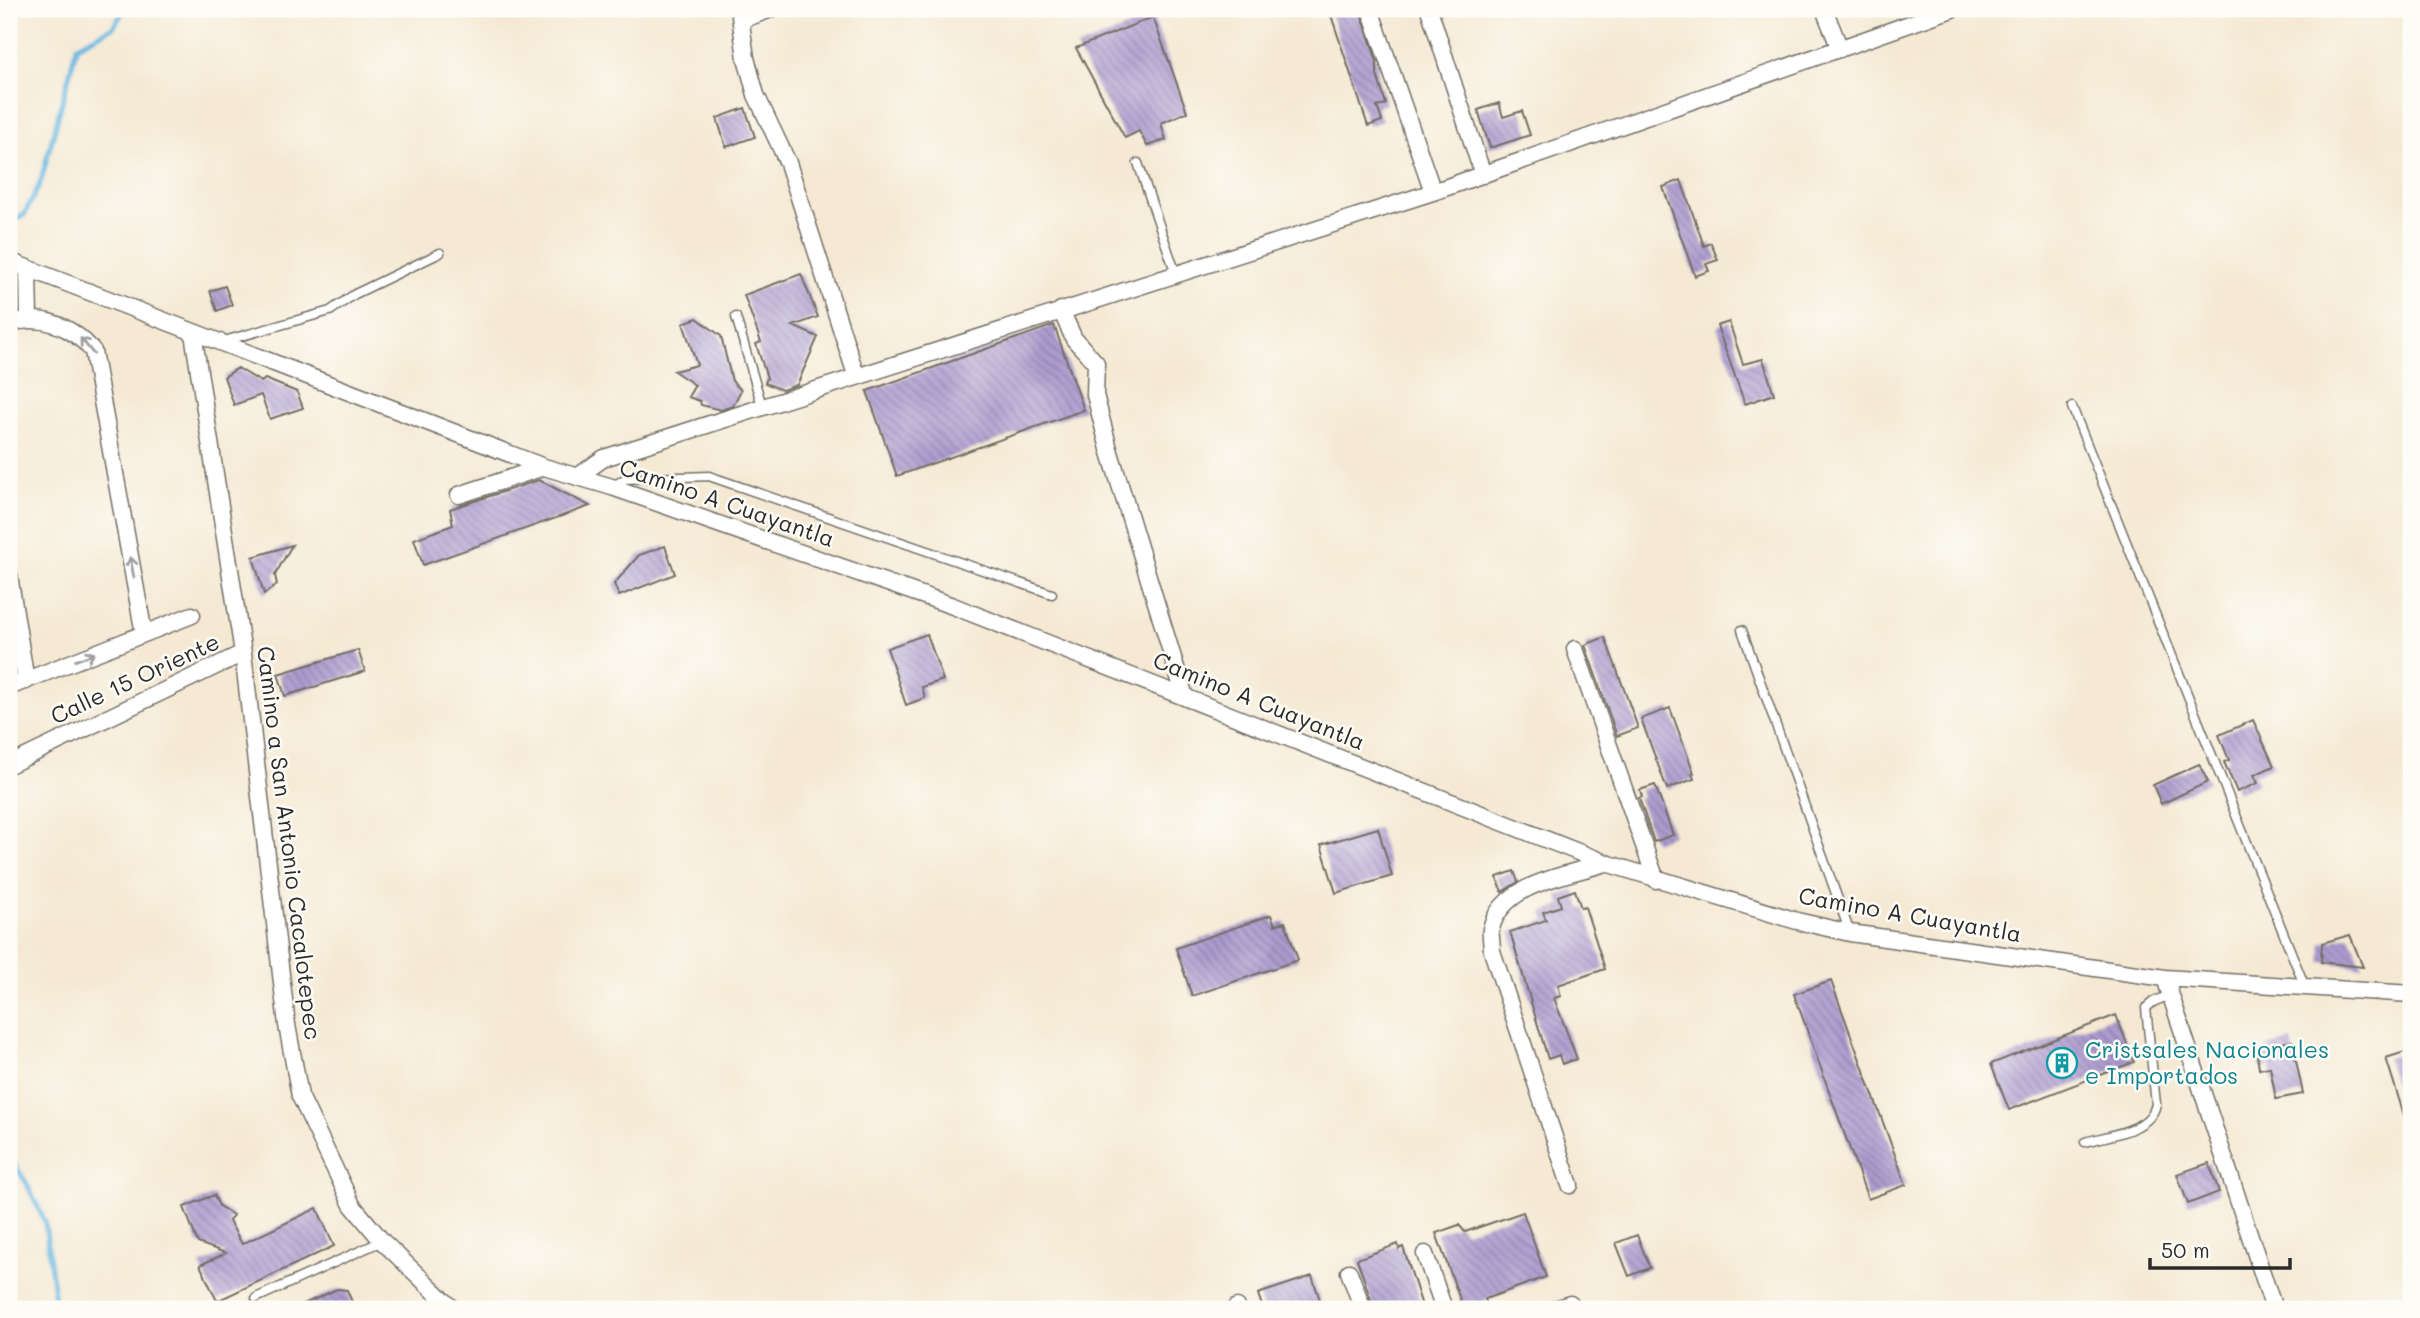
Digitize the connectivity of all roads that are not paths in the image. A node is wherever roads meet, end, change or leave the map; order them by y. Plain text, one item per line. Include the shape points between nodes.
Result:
1 (771, 9) edge
2 (1370, 9) edge
3 (1429, 9) edge
4 (1824, 9) edge
5 (1952, 9) edge
6 (740, 14) edge
7 (1840, 49) junction
8 (1138, 163) dead end
9 (1483, 175) junction
10 (1433, 192) junction
11 (440, 253) dead end
12 (9, 261) edge
13 (28, 268) junction
14 (1176, 274) junction
15 (1061, 310) junction
16 (736, 317) dead end
17 (30, 320) junction
18 (9, 324) edge
19 (194, 333) junction
20 (218, 343) junction
21 (856, 375) junction
22 (762, 406) junction
23 (2072, 407) dead end
24 (544, 467) junction
25 (577, 477) junction
26 (612, 487) junction
27 (459, 495) dead end
28 (9, 575) edge
29 (1052, 594) dead end
30 (192, 615) dead end
31 (1742, 630) dead end
32 (144, 634) junction
33 (1575, 649) dead end
34 (243, 653) junction
35 (26, 681) junction
36 (9, 687) edge
37 (1185, 697) junction
38 (9, 765) edge
39 (1606, 863) junction
40 (1656, 880) junction
41 (1850, 933) junction
42 (2165, 978) junction
43 (2305, 987) junction
44 (2172, 994) junction
45 (2411, 994) edge
46 (2085, 1142) dead end
47 (1570, 1185) dead end
48 (382, 1241) junction
49 (1425, 1254) dead end
50 (1349, 1272) dead end
51 (256, 1298) dead end
52 (453, 1309) edge
53 (1363, 1309) edge
54 (1444, 1309) edge
55 (2274, 1309) edge

1 - 6 street
2 - 10 street
3 - 9 street
4 - 7 street
5 - 7 street
6 - 21 street via 756,95 788,163
7 - 9 street
8 - 14 lane
9 - 10 street
10 - 14 street
11 - 20 lane via 355,293 330,311
12 - 13 street, Camino A Cuayantla
13 - 17 street
13 - 19 street, Camino A Cuayantla
14 - 15 street
15 - 21 street
15 - 37 street via 1074,339 1096,363 1095,395 1109,449
16 - 22 lane
17 - 18 street
32 -> 17 street via 93,351 76,334 58,325
19 - 20 street, Camino A Cuayantla
19 - 34 street, Camino a San Antonio Cacalotepec
20 - 24 street, Camino A Cuayantla
21 - 22 street
22 - 25 street via 604,458
23 - 43 lane
24 - 25 street, Camino A Cuayantla
24 - 27 street
25 - 26 street, Camino A Cuayantla
26 - 29 lane via 624,479 709,476
26 - 37 street, Camino A Cuayantla via 953,606
28 - 35 street
30 - 32 street
31 - 41 lane
35 -> 32 street
33 - 40 street
34 - 38 street, Calle 15 Oriente
34 - 48 street, Camino a San Antonio Cacalotepec via 287,1025 300,1096 352,1205
35 - 36 street
37 - 39 street, Camino A Cuayantla
39 - 40 street, Camino A Cuayantla
39 - 47 street via 1520,891 1491,928 1492,951
40 - 41 street, Camino A Cuayantla
41 - 42 street, Camino A Cuayantla
42 - 43 street, Camino A Cuayantla
42 - 44 street
43 - 45 street, Camino A Cuayantla
44 - 46 lane via 2146,1009 2154,1115 2146,1123
44 - 55 street
48 - 51 lane
48 - 52 street, Camino a San Antonio Cacalotepec
49 - 54 street
50 - 53 street

